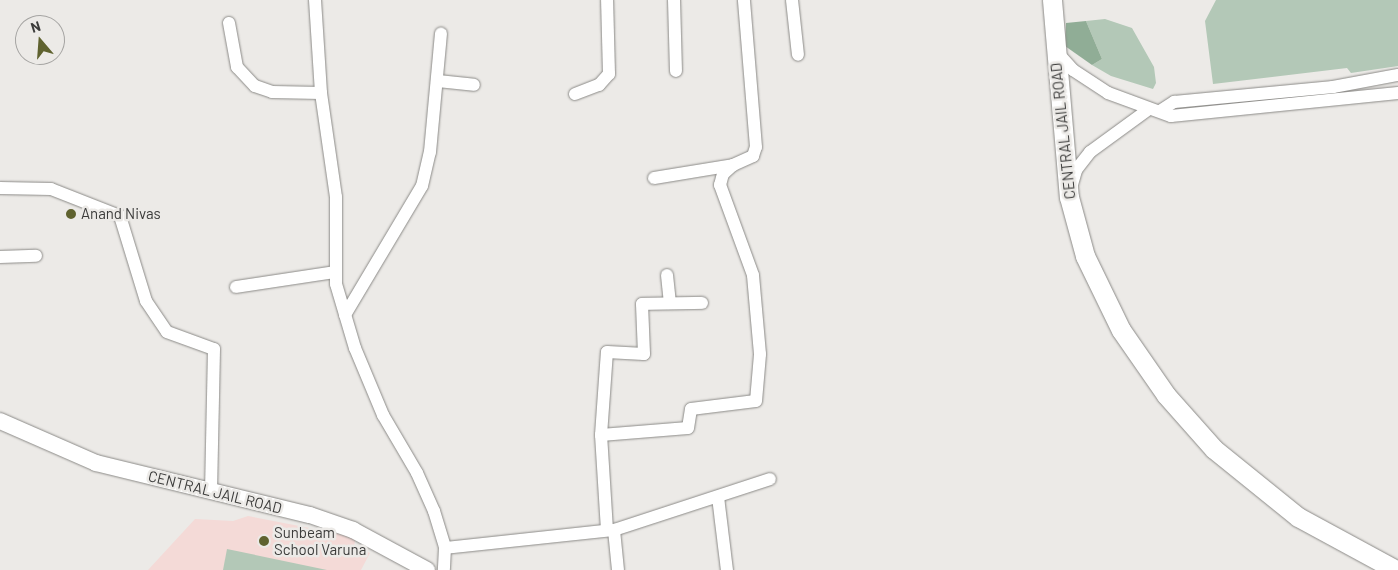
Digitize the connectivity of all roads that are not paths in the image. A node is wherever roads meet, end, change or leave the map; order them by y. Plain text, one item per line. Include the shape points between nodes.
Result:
1 (315, 0) edge
2 (607, 0) edge
3 (674, 0) edge
4 (744, 0) edge
5 (792, 0) edge
6 (1052, 0) edge
7 (229, 23) dead end
8 (441, 34) dead end
9 (1055, 50) junction
10 (798, 55) dead end
11 (676, 71) dead end
12 (1398, 76) edge
13 (438, 81) junction
14 (474, 85) dead end
15 (321, 93) junction
16 (1398, 93) edge
17 (575, 94) dead end
18 (1155, 110) junction
19 (732, 165) junction
20 (654, 178) dead end
21 (0, 188) edge
22 (1069, 197) junction
23 (36, 256) dead end
24 (0, 257) edge
25 (335, 272) junction
26 (667, 275) dead end
27 (236, 287) dead end
28 (702, 303) dead end
29 (670, 304) junction
30 (345, 315) junction
31 (0, 421) edge
32 (601, 435) junction
33 (770, 480) dead end
34 (211, 492) junction
35 (718, 497) junction
36 (610, 530) junction
37 (445, 548) junction
38 (426, 570) edge
39 (444, 570) edge
40 (618, 570) edge
41 (727, 570) edge
42 (1396, 570) edge

1 - 15 street
2 - 17 street via 609,74 599,86
3 - 11 street
4 - 19 street via 756,148 753,156
5 - 10 street
6 - 9 main road, CENTRAL JAIL ROAD
7 - 15 street via 237,67 255,86 272,92
8 - 13 street
9 - 18 street via 1073,70 1108,94
9 - 22 main road, CENTRAL JAIL ROAD
12 - 18 street via 1333,87 1174,102
13 - 14 street
13 - 30 street via 430,152 422,186
15 - 25 street via 336,197
16 - 18 street via 1175,116
18 - 22 street via 1083,160
19 - 20 street
19 - 32 street via 723,174 720,185 753,275 760,354 756,402 691,409 688,428
21 - 34 street via 51,189 120,216 146,301 167,332 214,349
22 - 42 main road, CENTRAL JAIL ROAD via 1089,265 1121,330 1166,395 1214,449 1279,504
23 - 24 street
25 - 27 street
25 - 30 street
26 - 29 street
28 - 29 street
29 - 32 street via 642,304 644,354 607,352
30 - 37 street via 383,415 427,492
31 - 34 street, CENTRAL JAIL ROAD via 96,463
32 - 36 street
33 - 35 street
34 - 38 street, CENTRAL JAIL ROAD via 310,515 343,527
35 - 36 street
35 - 41 street
36 - 37 street
36 - 40 street
37 - 39 street

